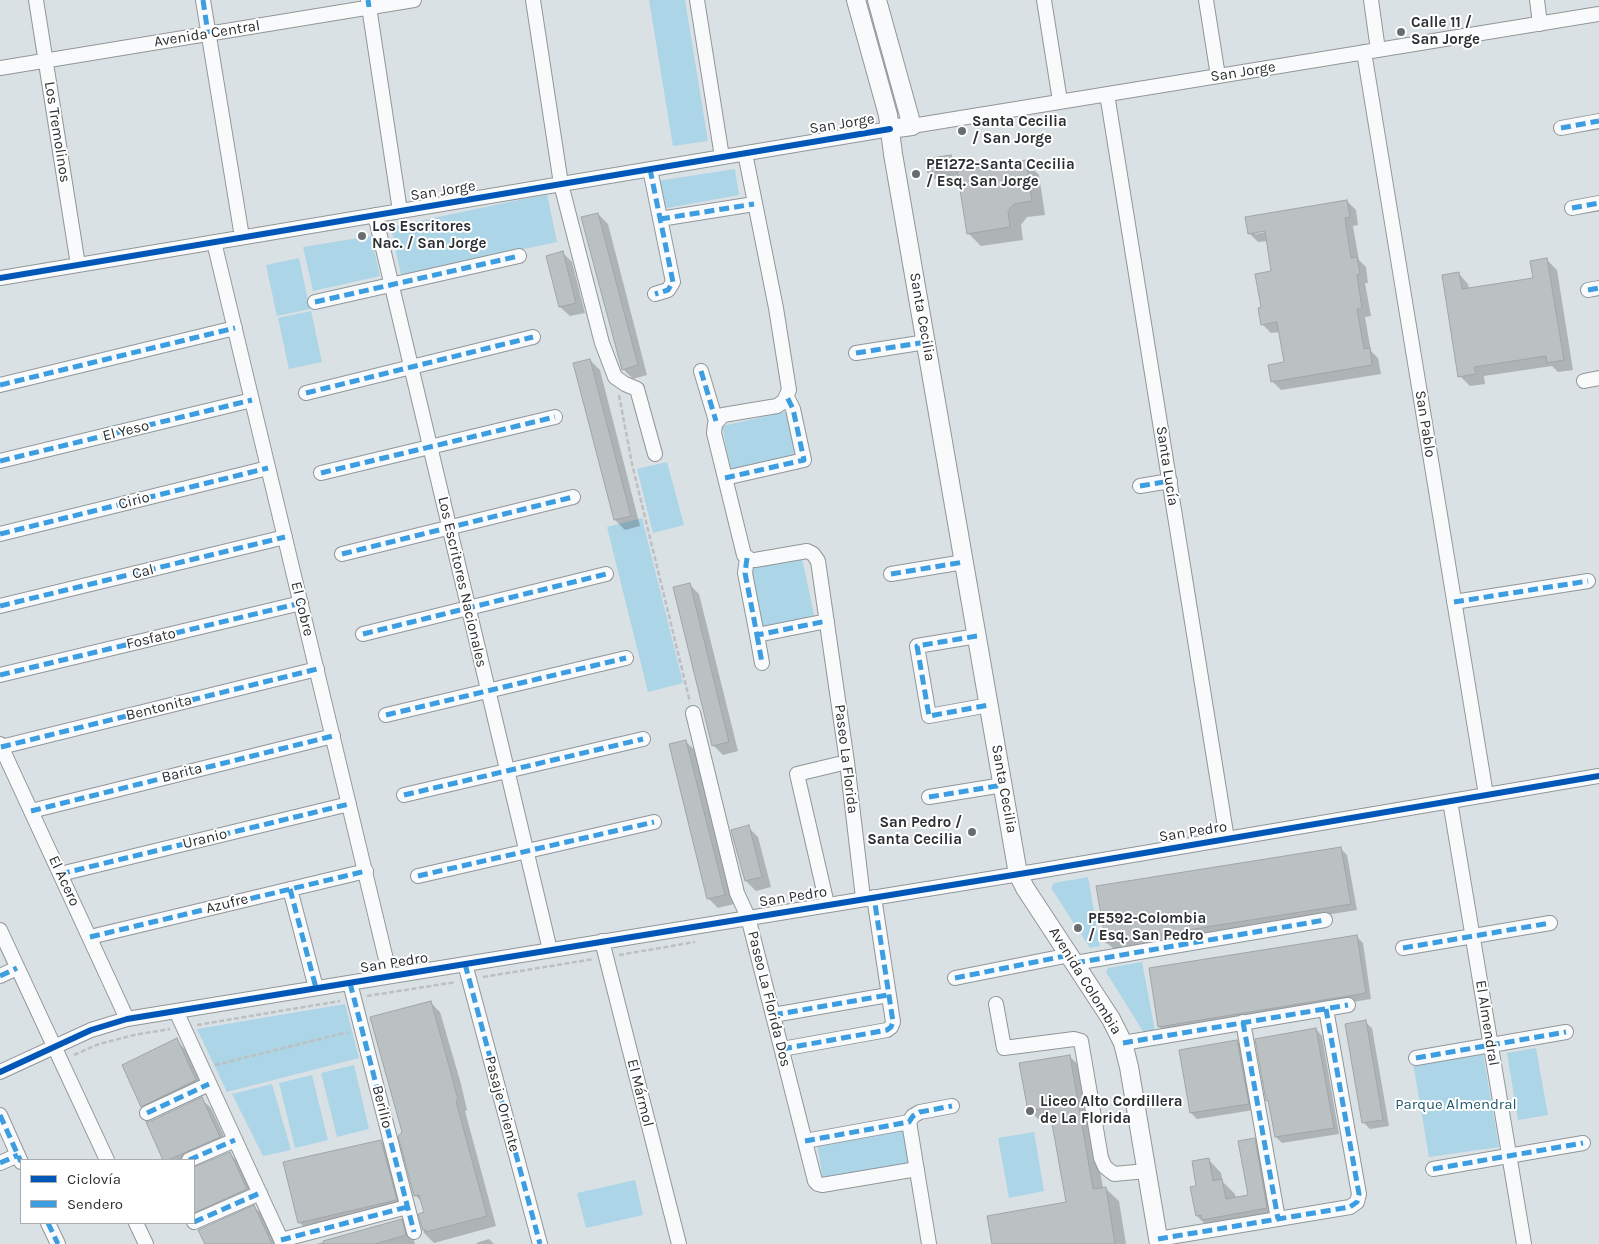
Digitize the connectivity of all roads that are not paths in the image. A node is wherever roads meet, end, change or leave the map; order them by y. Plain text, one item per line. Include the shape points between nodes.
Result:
1 (36, 0) edge
2 (203, 0) edge
3 (414, 0) edge
4 (533, 0) edge
5 (697, 0) edge
6 (856, 0) edge
7 (877, 0) edge
8 (1044, 0) edge
9 (1206, 0) edge
10 (1371, 0) edge
11 (1537, 0) edge
12 (368, 4) edge
13 (1599, 14) edge
14 (1540, 24) junction
15 (208, 34) junction
16 (1378, 50) junction
17 (1364, 52) junction
18 (46, 60) junction
19 (0, 68) edge
20 (1218, 76) junction
21 (1107, 94) junction
22 (1060, 101) junction
23 (1599, 121) edge
24 (912, 126) junction
25 (1560, 128) dead end
26 (890, 129) junction
27 (745, 153) junction
28 (722, 157) junction
29 (650, 169) junction
30 (561, 184) junction
31 (1599, 203) edge
32 (754, 204) junction
33 (1572, 208) dead end
34 (400, 211) junction
35 (374, 215) junction
36 (660, 219) junction
37 (242, 237) junction
38 (214, 242) junction
39 (519, 256) dead end
40 (78, 265) junction
41 (0, 278) edge
42 (391, 284) junction
43 (656, 294) dead end
44 (316, 302) dead end
45 (235, 328) junction
46 (533, 337) dead end
47 (926, 342) junction
48 (856, 353) dead end
49 (411, 367) junction
50 (701, 371) dead end
51 (1599, 378) edge
52 (1584, 381) dead end
53 (0, 385) edge
54 (306, 392) dead end
55 (787, 397) junction
56 (252, 400) junction
57 (555, 417) dead end
58 (716, 421) junction
59 (430, 447) junction
60 (655, 454) dead end
61 (0, 461) edge
62 (268, 468) junction
63 (322, 473) dead end
64 (725, 478) junction
65 (1170, 481) junction
66 (1140, 486) dead end
67 (573, 497) dead end
68 (449, 528) junction
69 (0, 534) edge
70 (285, 537) junction
71 (342, 554) dead end
72 (747, 558) junction
73 (964, 562) junction
74 (606, 574) dead end
75 (891, 574) dead end
76 (1588, 581) dead end
77 (1454, 602) junction
78 (301, 603) junction
79 (0, 606) edge
80 (468, 608) junction
81 (827, 621) junction
82 (363, 634) dead end
83 (756, 635) junction
84 (977, 636) junction
85 (626, 658) dead end
86 (762, 663) dead end
87 (317, 669) junction
88 (0, 675) edge
89 (488, 690) junction
90 (989, 705) junction
91 (693, 713) road end
92 (386, 715) dead end
93 (333, 736) junction
94 (643, 739) dead end
95 (1, 745) edge
96 (847, 762) junction
97 (507, 771) junction
98 (1599, 776) edge
99 (1003, 785) junction
100 (404, 795) dead end
101 (1486, 796) junction
102 (929, 797) dead end
103 (1450, 801) junction
104 (349, 804) junction
105 (31, 811) junction
106 (654, 822) dead end
107 (1228, 839) junction
108 (527, 851) junction
109 (366, 871) junction
110 (60, 874) junction
111 (1018, 874) junction
112 (418, 876) dead end
113 (290, 889) junction
114 (869, 898) junction
115 (826, 904) junction
116 (748, 917) junction
117 (1325, 920) dead end
118 (1550, 923) dead end
119 (0, 930) edge
120 (1472, 936) junction
121 (90, 937) junction
122 (602, 941) junction
123 (1403, 948) dead end
124 (550, 950) junction
125 (1072, 959) junction
126 (465, 964) junction
127 (17, 968) junction
128 (0, 976) edge
129 (390, 976) junction
130 (955, 978) dead end
131 (350, 983) junction
132 (316, 988) junction
133 (888, 995) junction
134 (996, 1004) dead end
135 (1348, 1005) dead end
136 (1326, 1009) junction
137 (176, 1011) junction
138 (773, 1015) junction
139 (127, 1019) junction
140 (1243, 1022) junction
141 (1566, 1032) dead end
142 (1123, 1043) junction
143 (1491, 1045) junction
144 (54, 1047) junction
145 (782, 1049) junction
146 (1416, 1058) dead end
147 (0, 1072) edge
148 (209, 1084) junction
149 (952, 1106) dead end
150 (147, 1113) dead end
151 (0, 1115) edge
152 (909, 1122) junction
153 (235, 1140) junction
154 (805, 1141) junction
155 (1583, 1143) dead end
156 (1509, 1156) junction
157 (20, 1159) edge
158 (107, 1159) edge
159 (190, 1159) edge
160 (0, 1163) edge
161 (917, 1169) junction
162 (1433, 1169) dead end
163 (1146, 1171) junction
164 (260, 1192) junction
165 (407, 1207) junction
166 (1278, 1219) junction
167 (195, 1222) edge
168 (48, 1224) edge
169 (136, 1224) edge
170 (414, 1232) dead end
171 (282, 1242) edge
172 (1158, 1242) edge
173 (58, 1244) edge
174 (146, 1244) edge
175 (540, 1244) edge
176 (679, 1244) edge
177 (930, 1244) edge
178 (1524, 1244) edge

1 - 18 street, Los Tremolinos
2 - 15 street
3 - 12 street, Avenida Central
4 - 30 street
5 - 28 street
6 - 26 main road, Santa Cecilia
7 - 24 main road
8 - 22 street
9 - 20 street
10 - 16 street
11 - 14 street
12 - 15 street, Avenida Central
12 - 34 street
13 - 14 street, San Jorge
14 - 16 street, San Jorge
15 - 18 street, Avenida Central
15 - 37 street
16 - 17 street, San Jorge
17 - 20 street, San Jorge
17 - 77 street, San Pablo
18 - 19 street, Avenida Central
18 - 40 street, Los Tremolinos
20 - 21 street, San Jorge
21 - 22 street, San Jorge
21 - 65 street, Santa Lucía
22 - 24 street, San Jorge
23 - 25 street
24 - 26 main road, San Jorge
26 - 27 street, San Jorge
26 - 47 main road, Santa Cecilia
27 - 28 street, San Jorge
27 - 32 street
28 - 29 street, San Jorge
29 - 30 street, San Jorge
29 - 36 street
30 - 34 street, San Jorge
30 - 60 street via 602,343 615,377 637,389
31 - 33 street
32 - 36 street
32 - 55 street via 777,318 789,390
34 - 35 street, San Jorge
35 - 37 street, San Jorge
35 - 42 street, Los Escritores Nacionales
36 - 43 street via 672,282 668,290
37 - 38 street, San Jorge
38 - 40 street, San Jorge
38 - 45 street, El Cobre
39 - 42 street
40 - 41 street, San Jorge
42 - 44 street
42 - 49 street, Los Escritores Nacionales
45 - 53 street
45 - 56 street, El Cobre
46 - 49 street
47 - 48 street
47 - 73 main road, Santa Cecilia
49 - 54 street
49 - 59 street, Los Escritores Nacionales
50 - 58 street
51 - 52 street
55 - 58 street via 777,406 726,414
55 - 64 street via 793,409 804,460
56 - 61 street, El Yeso
56 - 62 street, El Cobre
57 - 59 street
58 - 64 street via 714,433
59 - 63 street
59 - 68 street, Los Escritores Nacionales
62 - 69 street, Cirio
62 - 70 street, El Cobre
64 - 72 street via 742,551
65 - 66 street
65 - 107 street, Santa Lucía
67 - 68 street
68 - 71 street
68 - 80 street, Los Escritores Nacionales
70 - 78 street, El Cobre
70 - 79 street, Cal
72 - 81 street, Paseo La Florida via 755,560 804,552 814,554 818,561
72 - 83 street via 745,573
73 - 75 street
73 - 84 main road, Santa Cecilia
74 - 80 street
76 - 77 street
77 - 101 street, San Pablo
78 - 87 street, El Cobre
78 - 88 street, Fosfato
80 - 82 street
80 - 89 street, Los Escritores Nacionales
81 - 83 street
81 - 96 street, Paseo La Florida
83 - 86 street
84 - 90 main road, Santa Cecilia
84 - 90 street via 917,646 929,716
85 - 89 street
87 - 93 street, El Cobre
87 - 95 street, Bentonita
89 - 92 street
89 - 97 street, Los Escritores Nacionales
90 - 99 main road, Santa Cecilia
91 - 116 street, Paseo La Florida Dos via 737,893
93 - 104 street, El Cobre
93 - 105 street, Barita
94 - 97 street
95 - 105 street, El Acero
96 - 114 street, Paseo La Florida
96 - 115 street via 798,774
97 - 100 street
97 - 108 street, Los Escritores Nacionales
98 - 101 street, San Pedro
99 - 102 street
99 - 111 main road, Santa Cecilia
101 - 103 street, San Pedro
103 - 107 street, San Pedro
103 - 120 street, El Almendral
104 - 109 street, El Cobre
104 - 110 street, Uranio
105 - 110 street, El Acero
106 - 108 street
107 - 111 street, San Pedro
108 - 112 street
108 - 124 street, Los Escritores Nacionales
109 - 113 street, Azufre
109 - 129 street, El Cobre
110 - 121 street, El Acero
111 - 114 street, San Pedro
111 - 125 main road, Avenida Colombia
113 - 121 street, Azufre
113 - 132 street
114 - 115 street, San Pedro
114 - 133 street, Paseo La Florida
115 - 116 street, San Pedro
116 - 122 street, San Pedro
116 - 138 street, Paseo La Florida Dos
117 - 125 street
118 - 120 street
119 - 127 street
120 - 123 street
120 - 143 street, El Almendral
121 - 139 street, El Acero
122 - 124 street, San Pedro
122 - 176 street, El Mármol
124 - 126 street, San Pedro
125 - 130 street
125 - 142 main road, Avenida Colombia via 1112,1019
126 - 129 street, San Pedro
126 - 175 street, Pasaje Oriente
127 - 128 street
127 - 144 street
129 - 131 street, San Pedro
131 - 132 street, San Pedro
131 - 165 street, Berilio
132 - 137 street, San Pedro
133 - 138 street
133 - 145 street, Paseo La Florida via 892,1022 887,1030
134 - 163 street via 1004,1048 1074,1039 1081,1041 1105,1167 1114,1174
135 - 136 street
136 - 140 street
136 - 166 street via 1359,1194 1357,1202 1350,1207
137 - 139 street, San Pedro
137 - 148 street
138 - 145 street, Paseo La Florida Dos
139 - 144 street, San Pedro via 91,1030
140 - 142 street
140 - 166 street
141 - 143 street
142 - 163 main road, Avenida Colombia
143 - 146 street
143 - 156 street, El Almendral
144 - 147 street, San Pedro
144 - 158 street
145 - 154 street, Paseo La Florida Dos
148 - 150 street
148 - 153 street
149 - 152 street via 920,1112
151 - 157 street
152 - 154 street
152 - 161 street
153 - 159 street
153 - 164 street
154 - 161 street, Paseo La Florida Dos via 815,1181 820,1185
155 - 156 street
156 - 162 street
156 - 178 street, El Almendral
157 - 160 street
161 - 177 street
163 - 172 main road, Avenida Colombia
164 - 167 street
164 - 171 street
165 - 170 street, Berilio
165 - 171 street
166 - 172 street
168 - 173 street
169 - 174 street

